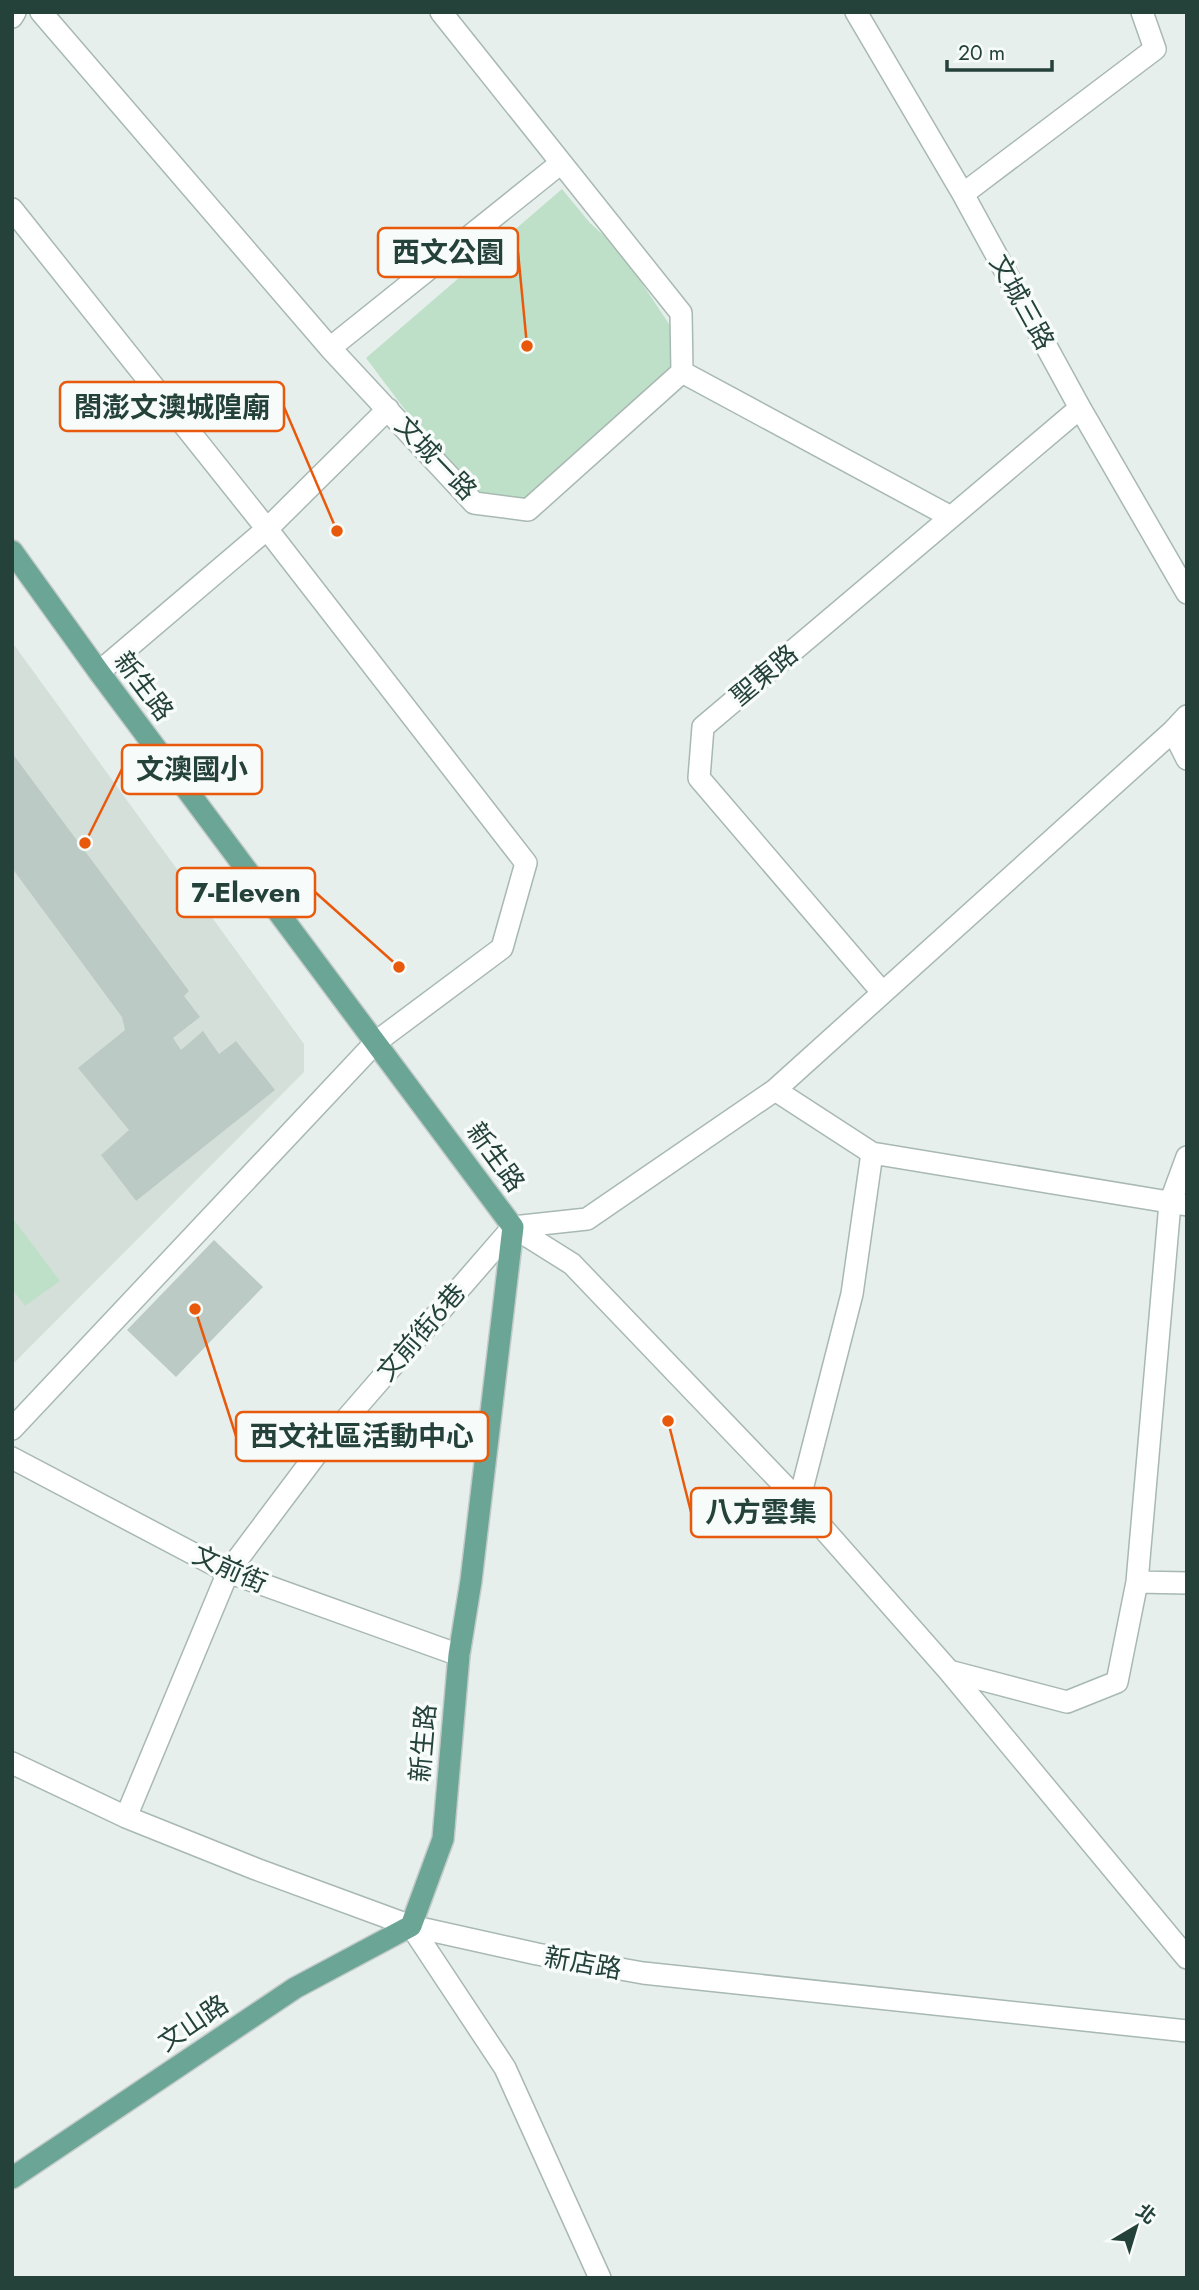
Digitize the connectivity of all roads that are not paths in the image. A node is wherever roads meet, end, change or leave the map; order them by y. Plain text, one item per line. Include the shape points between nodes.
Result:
1 (41, 12) edge
2 (440, 12) edge
3 (856, 12) edge
4 (1142, 12) edge
5 (561, 163) junction
6 (963, 194) junction
7 (12, 209) edge
8 (330, 348) junction
9 (682, 372) junction
10 (388, 408) junction
11 (1080, 408) junction
12 (951, 517) junction
13 (267, 529) junction
14 (12, 551) edge
15 (1187, 593) edge
16 (99, 672) junction
17 (1180, 723) edge
18 (1187, 759) edge
19 (882, 992) junction
20 (376, 1042) junction
21 (775, 1090) junction
22 (872, 1153) junction
23 (1187, 1157) edge
24 (1178, 1204) edge
25 (513, 1227) junction
26 (12, 1429) edge
27 (12, 1458) edge
28 (800, 1501) junction
29 (228, 1572) junction
30 (1137, 1582) junction
31 (1187, 1583) edge
32 (458, 1655) junction
33 (949, 1671) junction
34 (13, 1764) edge
35 (126, 1817) junction
36 (411, 1926) junction
37 (1187, 1958) edge
38 (1187, 2031) edge
39 (12, 2178) edge
40 (600, 2278) edge

1 - 8 street, 文城一路
2 - 5 street
3 - 6 street, 文城三路
4 - 6 street via 1155,48
5 - 8 street
5 - 9 street via 681,313
6 - 11 street, 文城三路
7 - 13 street
8 - 10 street, 文城一路
9 - 10 street, 文城一路 via 528,510 474,503
9 - 12 street
10 - 13 street
11 - 12 street, 聖東路
11 - 15 street, 文城三路
12 - 19 street, 聖東路 via 703,727 699,778
13 - 16 street
13 - 20 street via 526,863 502,948
14 - 16 main road, 新生路
16 - 20 main road, 新生路
17 - 18 street
17 - 19 street
19 - 21 street
20 - 25 main road, 新生路
20 - 26 street
21 - 22 street
21 - 25 street via 587,1219
22 - 24 street
22 - 28 street via 852,1294
23 - 24 street
24 - 30 street
25 - 28 street via 572,1264
25 - 29 street, 文前街6巷 via 321,1448
25 - 32 main road, 新生路
27 - 29 street, 文前街
28 - 33 street
29 - 32 street, 文前街
29 - 35 street, 文前街6巷
30 - 31 street
30 - 33 street via 1117,1682 1067,1702
32 - 36 main road, 新生路 via 443,1839
33 - 37 street
34 - 35 street, 新店路
35 - 36 street, 新店路
36 - 38 street, 新店路 via 643,1973
36 - 39 main road, 文山路 via 295,1988
36 - 40 street via 505,2068

